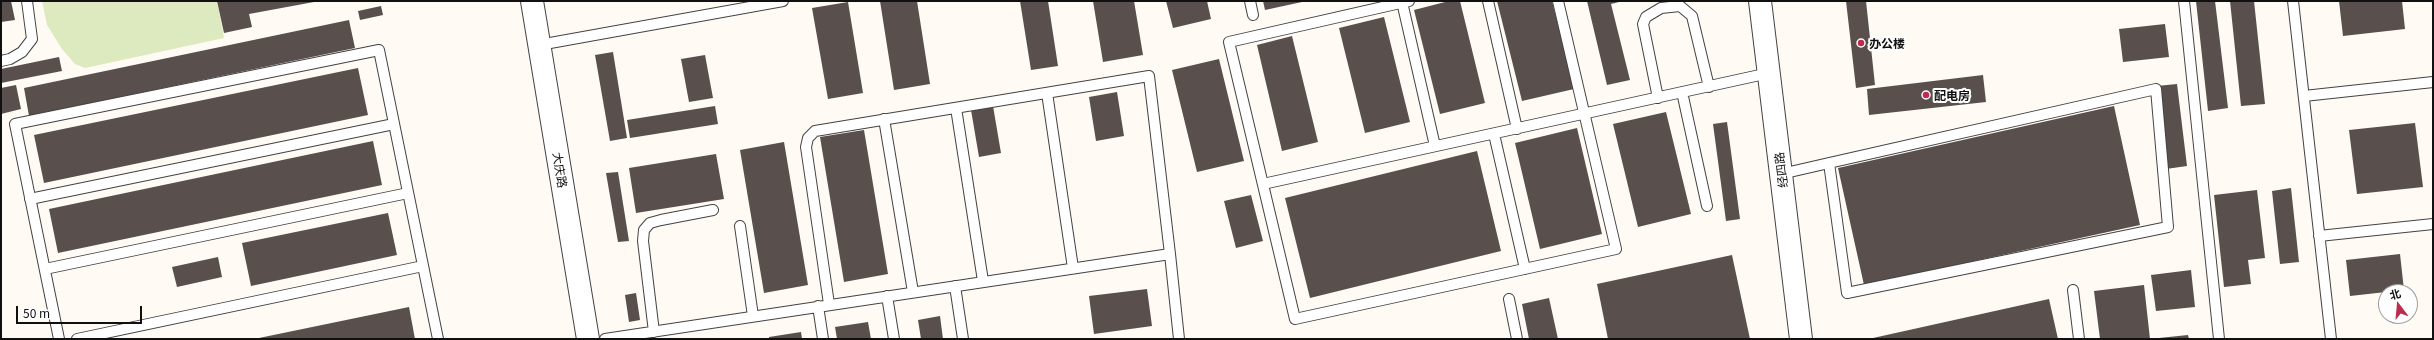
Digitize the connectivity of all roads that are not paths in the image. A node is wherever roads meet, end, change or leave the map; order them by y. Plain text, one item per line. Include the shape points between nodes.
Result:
1 (27, 1) edge
2 (532, 1) edge
3 (783, 1) edge
4 (1250, 1) edge
5 (1488, 1) edge
6 (1558, 1) edge
7 (1760, 1) edge
8 (2184, 1) edge
9 (2293, 1) edge
10 (1405, 2) edge
11 (1253, 15) dead end
12 (539, 45) junction
13 (1, 61) edge
14 (1769, 74) junction
15 (2433, 82) edge
16 (1709, 87) junction
17 (1682, 92) junction
18 (1047, 93) junction
19 (2304, 96) junction
20 (1658, 98) junction
21 (956, 108) junction
22 (1585, 114) junction
23 (884, 119) junction
24 (394, 124) junction
25 (1517, 128) junction
26 (1494, 134) junction
27 (1435, 146) junction
28 (1829, 163) junction
29 (1781, 174) junction
30 (1263, 184) junction
31 (408, 193) junction
32 (30, 199) junction
33 (1707, 206) dead end
34 (713, 210) dead end
35 (2433, 224) edge
36 (740, 226) dead end
37 (2319, 236) junction
38 (1170, 254) junction
39 (423, 266) junction
40 (1073, 268) junction
41 (45, 269) junction
42 (1525, 269) junction
43 (983, 281) junction
44 (955, 286) junction
45 (2073, 290) dead end
46 (913, 292) junction
47 (888, 296) junction
48 (1509, 299) dead end
49 (829, 304) junction
50 (818, 306) junction
51 (753, 316) junction
52 (654, 332) junction
53 (59, 339) edge
54 (77, 339) edge
55 (438, 339) edge
56 (588, 339) edge
57 (605, 339) edge
58 (823, 339) edge
59 (894, 339) edge
60 (963, 339) edge
61 (1179, 339) edge
62 (1517, 339) edge
63 (1801, 339) edge
64 (2079, 339) edge
65 (2219, 339) edge
66 (2331, 339) edge

1 - 13 lane via 32,39 22,52
2 - 12 street, 大庆路
3 - 12 lane
4 - 11 lane
5 - 25 lane
6 - 22 lane
7 - 14 street, 经四路
8 - 65 lane
9 - 19 lane
10 - 27 lane
10 - 30 lane via 1229,42
12 - 56 street, 大庆路
14 - 16 lane
14 - 29 street, 经四路
15 - 19 lane
16 - 17 lane
16 - 20 lane via 1692,16 1680,6 1661,8 1646,17 1643,24
17 - 20 lane
17 - 33 lane
18 - 21 lane
18 - 38 lane via 1149,76
18 - 40 lane
19 - 37 lane
20 - 22 lane
21 - 23 lane
21 - 43 lane
22 - 25 lane
22 - 42 lane via 1616,249
23 - 46 lane
23 - 49 lane via 815,131 808,138 806,147
24 - 31 lane
24 - 32 lane
24 - 32 lane via 378,50 15,124
25 - 26 lane
26 - 27 lane
26 - 42 lane
27 - 30 lane
28 - 28 lane via 2156,90 2168,226 1847,293
28 - 29 lane
29 - 63 street, 经四路
30 - 42 lane via 1295,319
31 - 39 lane
31 - 41 lane
32 - 41 lane
34 - 52 lane via 650,223 644,230 643,241
35 - 37 lane
36 - 51 lane
37 - 66 lane
38 - 40 lane
38 - 61 lane
39 - 54 lane
39 - 55 lane
40 - 43 lane
41 - 53 lane
43 - 44 lane
44 - 46 lane
44 - 60 lane
45 - 64 lane
46 - 47 lane
47 - 49 lane
47 - 59 lane
48 - 62 lane
49 - 50 lane
50 - 51 lane
50 - 58 lane
51 - 52 lane
52 - 57 lane

